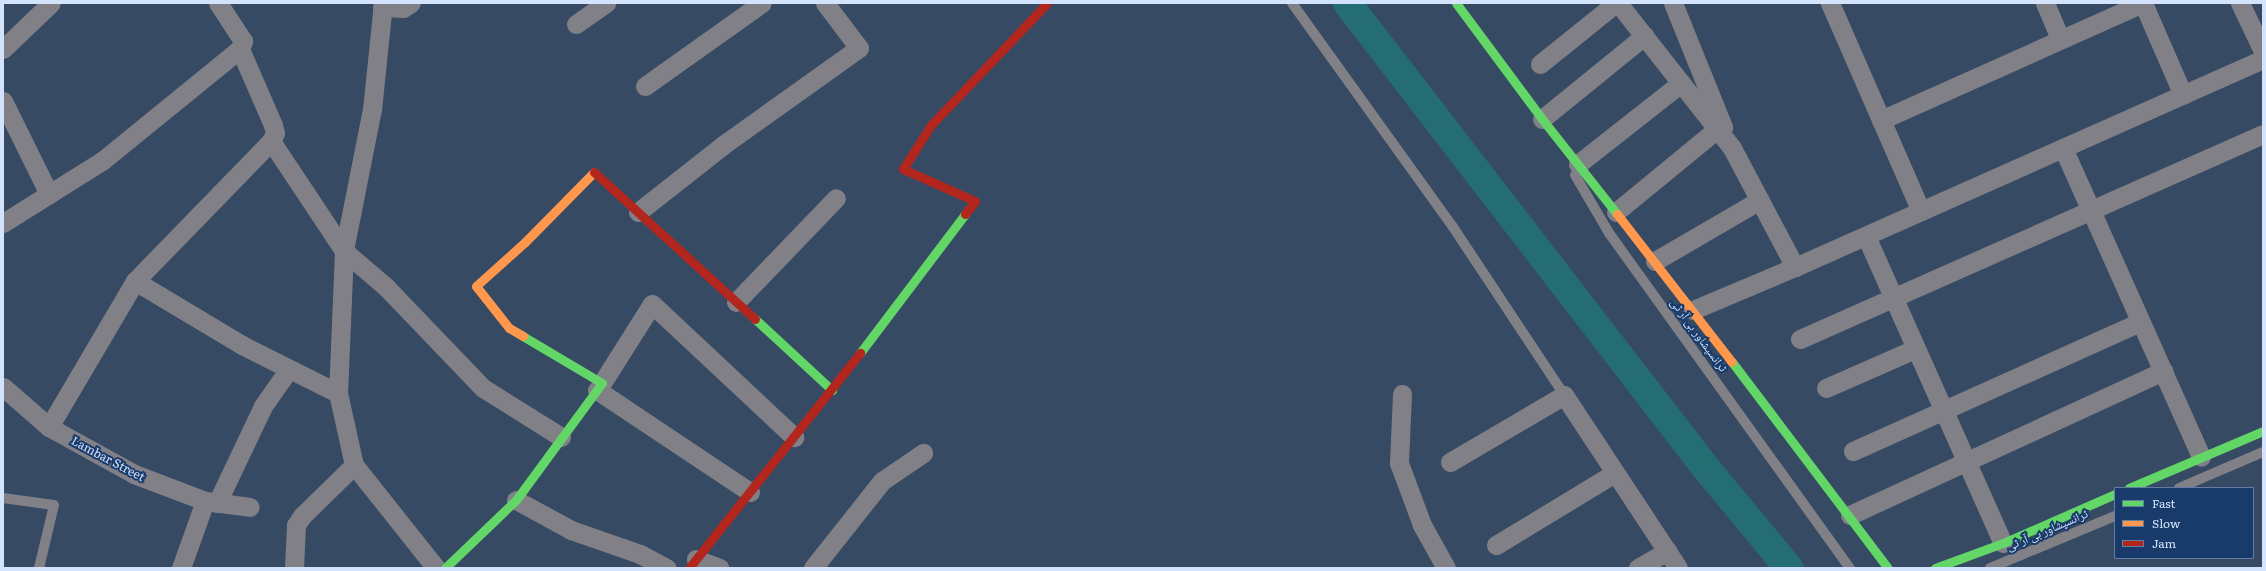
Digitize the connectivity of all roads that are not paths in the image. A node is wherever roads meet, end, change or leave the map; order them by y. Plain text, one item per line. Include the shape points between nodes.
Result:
1 (51, 3) edge
2 (218, 3) edge
3 (411, 3) edge
4 (606, 3) edge
5 (762, 3) edge
6 (825, 3) edge
7 (1048, 3) edge
8 (1292, 3) edge
9 (1456, 3) edge
10 (1617, 3) edge
11 (1673, 3) edge
12 (1830, 3) edge
13 (2045, 3) edge
14 (2143, 3) edge
15 (2240, 3) edge
16 (383, 5) edge
17 (576, 24) dead end
18 (1644, 36) junction
19 (2060, 39) junction
20 (3, 49) edge
21 (240, 49) junction
22 (2263, 51) edge
23 (2263, 59) edge
24 (1540, 64) dead end
25 (1681, 83) junction
26 (645, 86) dead end
27 (2183, 95) junction
28 (3, 101) edge
29 (1542, 119) junction
30 (1881, 120) junction
31 (1717, 129) junction
32 (2263, 134) edge
33 (271, 141) junction
34 (1732, 148) junction
35 (2063, 148) junction
36 (1578, 164) junction
37 (49, 194) junction
38 (836, 198) dead end
39 (1760, 200) junction
40 (2090, 209) junction
41 (1921, 211) junction
42 (638, 212) junction
43 (1616, 212) junction
44 (3, 224) edge
45 (1866, 236) junction
46 (344, 251) junction
47 (1655, 261) junction
48 (1795, 268) junction
49 (135, 281) junction
50 (1892, 298) junction
51 (736, 302) junction
52 (1693, 310) junction
53 (2140, 322) junction
54 (1800, 339) dead end
55 (1914, 349) junction
56 (289, 369) junction
57 (2163, 371) junction
58 (599, 386) junction
59 (1826, 388) dead end
60 (3, 389) edge
61 (832, 390) junction
62 (338, 394) junction
63 (1402, 394) dead end
64 (1564, 395) junction
65 (1942, 410) junction
66 (49, 427) junction
67 (2263, 431) edge
68 (561, 437) junction
69 (794, 437) junction
70 (1853, 451) dead end
71 (2263, 452) edge
72 (923, 453) dead end
73 (2201, 457) junction
74 (1966, 460) junction
75 (1450, 462) dead end
76 (354, 465) junction
77 (1614, 473) junction
78 (2131, 487) edge
79 (2181, 487) edge
80 (750, 492) junction
81 (2114, 494) edge
82 (3, 498) edge
83 (516, 500) junction
84 (211, 502) junction
85 (250, 507) dead end
86 (1850, 514) junction
87 (2114, 516) edge
88 (2003, 543) junction
89 (1496, 545) dead end
90 (1667, 551) junction
91 (693, 563) edge
92 (1848, 564) edge
93 (39, 568) edge
94 (181, 568) edge
95 (294, 568) edge
96 (436, 568) edge
97 (445, 568) edge
98 (666, 568) edge
99 (719, 568) edge
100 (813, 568) edge
101 (1446, 568) edge
102 (1638, 568) edge
103 (1678, 568) edge
104 (1859, 568) edge
105 (1888, 568) edge
106 (1935, 568) edge
107 (1990, 568) edge

1 - 20 street
2 - 21 street via 243,41
3 - 16 street via 403,8
4 - 17 street
5 - 26 street
6 - 42 street via 859,48 723,145
7 - 61 street via 931,125 903,169 975,201
8 - 64 lane via 1453,227
9 - 29 street
10 - 18 street
10 - 24 street
11 - 34 street
12 - 30 street
13 - 19 street
14 - 19 street
14 - 27 street
15 - 22 street
16 - 46 street via 372,109
18 - 25 street
18 - 29 street
19 - 30 street
21 - 33 street via 273,125 275,133
21 - 37 street via 102,161
23 - 27 street
25 - 31 street
25 - 36 street
27 - 35 street
28 - 37 street
29 - 36 street
29 - 92 lane, ٹرانسپشاور بی آر ٹی via 1609,234
30 - 41 street
31 - 34 street
31 - 43 street
32 - 40 street
33 - 46 street
33 - 49 street
34 - 39 street
35 - 40 street
35 - 41 street
36 - 43 street
37 - 44 street
38 - 51 street
39 - 47 street
39 - 48 street
40 - 50 street
40 - 53 street
41 - 45 street
42 - 51 street
42 - 58 street via 595,171 525,242 476,286 509,328
43 - 47 street
45 - 48 street
45 - 50 street
46 - 62 street
46 - 68 street via 386,287 483,388
47 - 52 street
48 - 52 street
49 - 56 street via 242,345
49 - 66 street
50 - 54 street
50 - 55 street
51 - 61 street
52 - 86 street
53 - 57 street
53 - 65 street
55 - 59 street
55 - 65 street
56 - 62 street
56 - 84 street via 263,406
57 - 73 street
57 - 74 street
58 - 68 street
58 - 69 street via 652,304
58 - 80 street
60 - 66 street, Lambar Street
61 - 69 street
62 - 76 street
63 - 101 street via 1399,463 1422,525
64 - 75 street
64 - 77 street
65 - 70 street
65 - 74 street
66 - 84 street, Lambar Street via 134,474
67 - 73 street
68 - 83 street
69 - 80 street
71 - 79 lane
72 - 100 street via 882,481
73 - 78 street
74 - 86 street
74 - 88 street
76 - 95 street via 296,524
76 - 96 street
77 - 89 street
77 - 90 street
80 - 91 street
81 - 88 street
82 - 93 lane via 54,505
83 - 97 street
83 - 98 street via 571,530 640,554
84 - 85 street, Lambar Street
84 - 94 street
86 - 105 street
87 - 107 lane, ٹرانسپشاور بی آر ٹی
88 - 106 street
90 - 102 street
90 - 103 street
91 - 99 street
92 - 104 lane, ٹرانسپشاور بی آر ٹی

